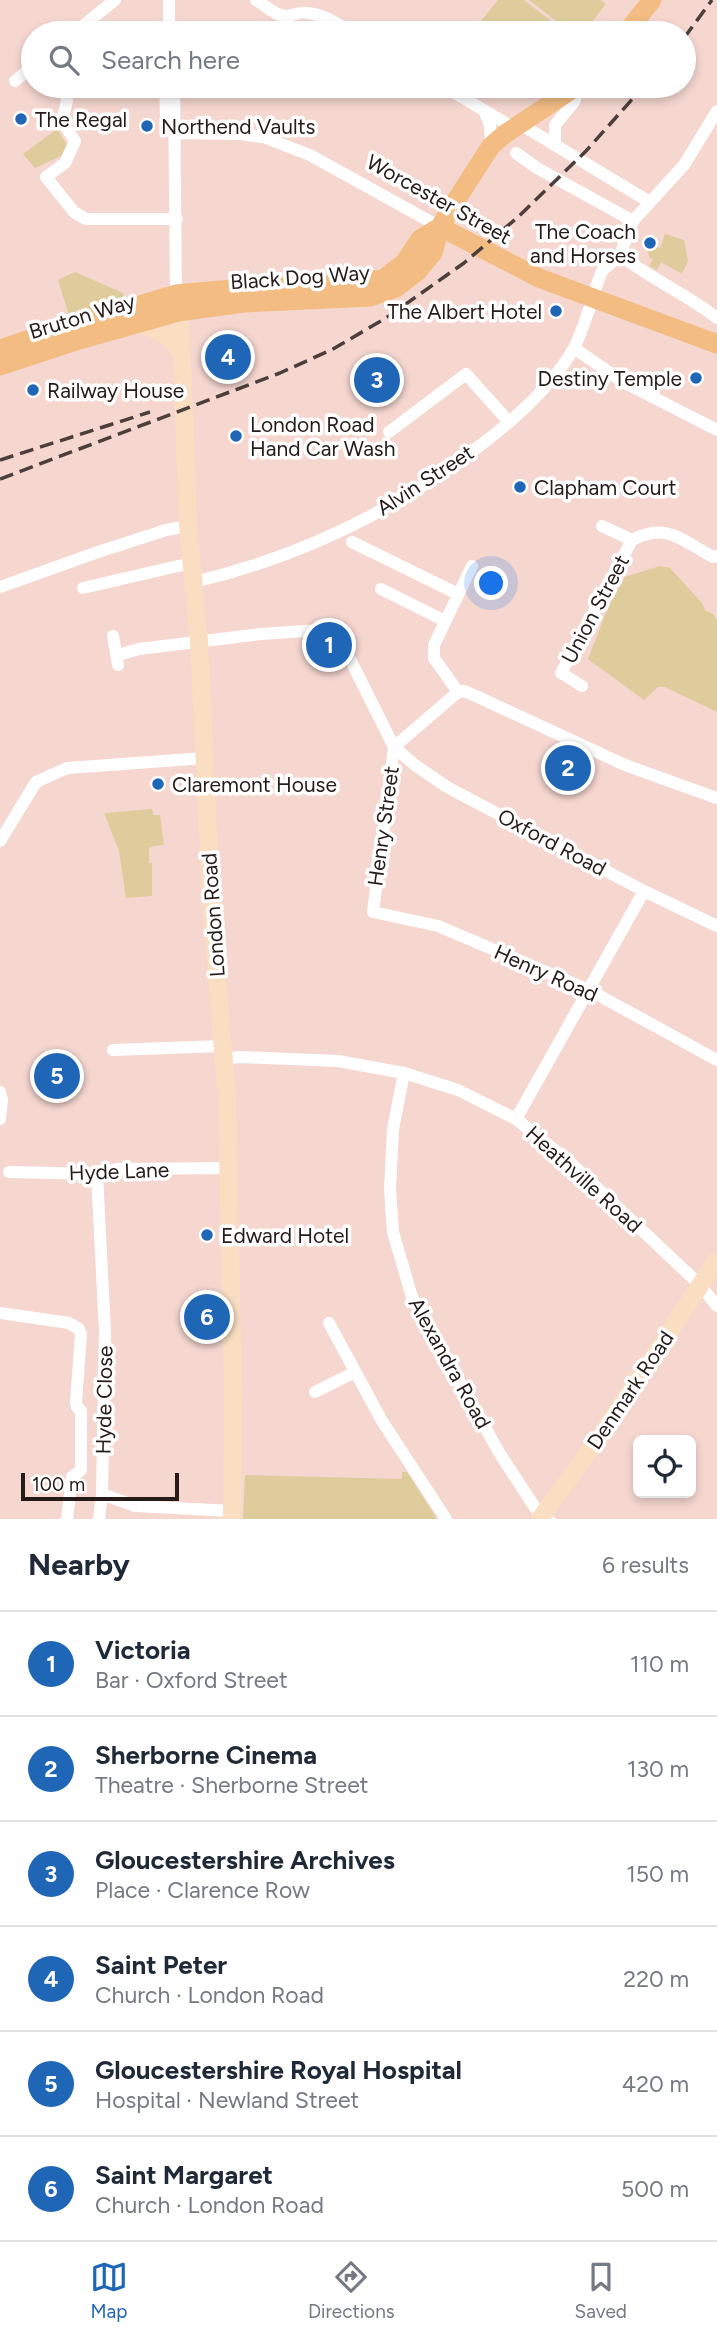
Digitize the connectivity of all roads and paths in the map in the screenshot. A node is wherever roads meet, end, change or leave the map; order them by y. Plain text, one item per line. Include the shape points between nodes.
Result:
1 (116, 0) edge
2 (169, 0) edge
3 (256, 0) edge
4 (652, 0) edge
5 (307, 6) edge
6 (89, 21) edge
7 (169, 21) edge
8 (334, 21) edge
9 (635, 21) edge
10 (21, 76) edge
11 (15, 81) dead end
12 (66, 98) edge
13 (165, 98) edge
14 (175, 98) edge
15 (464, 98) edge
16 (560, 98) edge
17 (575, 98) edge
18 (484, 110) junction
19 (717, 111) edge
20 (517, 126) junction
21 (174, 134) junction
22 (555, 144) junction
23 (491, 146) junction
24 (516, 153) dead end
25 (648, 201) junction
26 (177, 219) junction
27 (633, 221) junction
28 (440, 227) junction
29 (620, 255) junction
30 (592, 298) junction
31 (177, 303) junction
32 (717, 318) edge
33 (135, 323) junction
34 (717, 344) edge
35 (574, 348) junction
36 (0, 349) edge
37 (181, 354) junction
38 (0, 366) edge
39 (509, 422) junction
40 (717, 430) edge
41 (389, 432) dead end
42 (188, 526) junction
43 (602, 527) dead end
44 (632, 540) junction
45 (352, 542) dead end
46 (717, 556) edge
47 (191, 563) junction
48 (472, 566) dead end
49 (194, 582) junction
50 (0, 587) edge
51 (83, 588) dead end
52 (381, 589) dead end
53 (458, 594) junction
54 (445, 621) junction
55 (113, 636) dead end
56 (198, 641) junction
57 (582, 685) dead end
58 (458, 692) junction
59 (394, 747) junction
60 (205, 758) junction
61 (717, 798) edge
62 (0, 841) edge
63 (644, 891) junction
64 (372, 906) joint
65 (717, 926) edge
66 (589, 990) junction
67 (113, 1050) dead end
68 (223, 1053) junction
69 (717, 1060) edge
70 (404, 1073) junction
71 (0, 1092) edge
72 (0, 1119) edge
73 (516, 1119) junction
74 (229, 1168) junction
75 (9, 1172) dead end
76 (97, 1174) junction
77 (717, 1259) edge
78 (700, 1285) junction
79 (717, 1306) edge
80 (0, 1313) edge
81 (329, 1323) dead end
82 (355, 1372) junction
83 (315, 1392) dead end
84 (102, 1494) junction
85 (232, 1515) edge
86 (544, 1518) edge
87 (67, 1519) edge
88 (99, 1519) edge
89 (446, 1519) edge

1 - 6 street
2 - 7 street
3 - 5 street via 287,16
4 - 9 main road
5 - 8 street
10 - 11 street
12 - 26 street via 62,121 75,141 65,163 46,177 74,212 86,219
13 - 21 street via 166,116
14 - 21 street
15 - 18 street
16 - 20 main road, Black Dog Way
17 - 22 street via 555,125
18 - 20 street
18 - 23 street
19 - 25 street, Alvin Street via 684,164
20 - 22 street
20 - 23 main road, Black Dog Way
21 - 26 street
21 - 28 street, Worcester Street via 239,134 287,145
22 - 25 street
23 - 28 main road, Black Dog Way
24 - 27 street via 532,157
25 - 27 street, Alvin Street
26 - 31 street
27 - 29 street, Alvin Street
28 - 30 main road, Worcester Street via 522,270
28 - 31 main road, Black Dog Way via 420,239 404,263 383,279 244,288
29 - 30 street, Alvin Street via 602,271
29 - 32 street
30 - 34 main road, Worcester Street
30 - 35 street, Alvin Street
31 - 33 main road, Bruton Way
31 - 36 main road, Bruton Way via 72,324
31 - 37 main road, London Road
33 - 37 main road via 166,333
33 - 38 main road, Bruton Way
35 - 39 street, Alvin Street
35 - 40 street via 623,382
37 - 42 main road, London Road
39 - 41 street via 466,374
39 - 49 street, Alvin Street via 422,487 377,513 305,548
42 - 47 main road, London Road
42 - 50 street via 120,544
43 - 44 street
44 - 46 street, Union Street via 649,531 666,532
44 - 57 street, Union Street via 561,673
45 - 53 street
47 - 49 main road, London Road
47 - 51 street
48 - 53 street
49 - 56 main road, London Road
52 - 54 street
53 - 54 street
54 - 58 street via 434,645 434,658
55 - 56 street via 118,660 139,649
56 - 59 street via 335,629
56 - 60 main road, London Road
58 - 59 street
58 - 61 street via 625,765
59 - 63 street, Oxford Road via 447,787
59 - 64 street, Henry Street
60 - 62 street via 67,768 36,782
60 - 68 main road, London Road
63 - 65 street, Oxford Road
63 - 66 street
64 - 66 street, Henry Road via 377,914 439,926
66 - 69 street, Henry Road
66 - 73 street
67 - 68 street, Heathville Road
68 - 70 street, Heathville Road via 338,1062
68 - 74 main road, London Road
70 - 73 street, Heathville Road via 458,1090
70 - 86 street, Alexandra Road via 389,1167 393,1232 412,1297 500,1454
71 - 72 street
73 - 78 street, Heathville Road via 572,1164
74 - 76 street, Hyde Lane via 117,1168
74 - 85 main road, London Road
75 - 76 street, Hyde Lane
76 - 84 street, Hyde Close via 106,1332
77 - 78 main road, Denmark Road
78 - 79 street, Heathville Road
78 - 86 main road, Denmark Road
80 - 87 street via 69,1323 82,1334 76,1402 81,1411 81,1470 72,1477
81 - 82 street
82 - 83 street
82 - 89 street
84 - 85 street via 135,1506
84 - 88 street, Hyde Close

